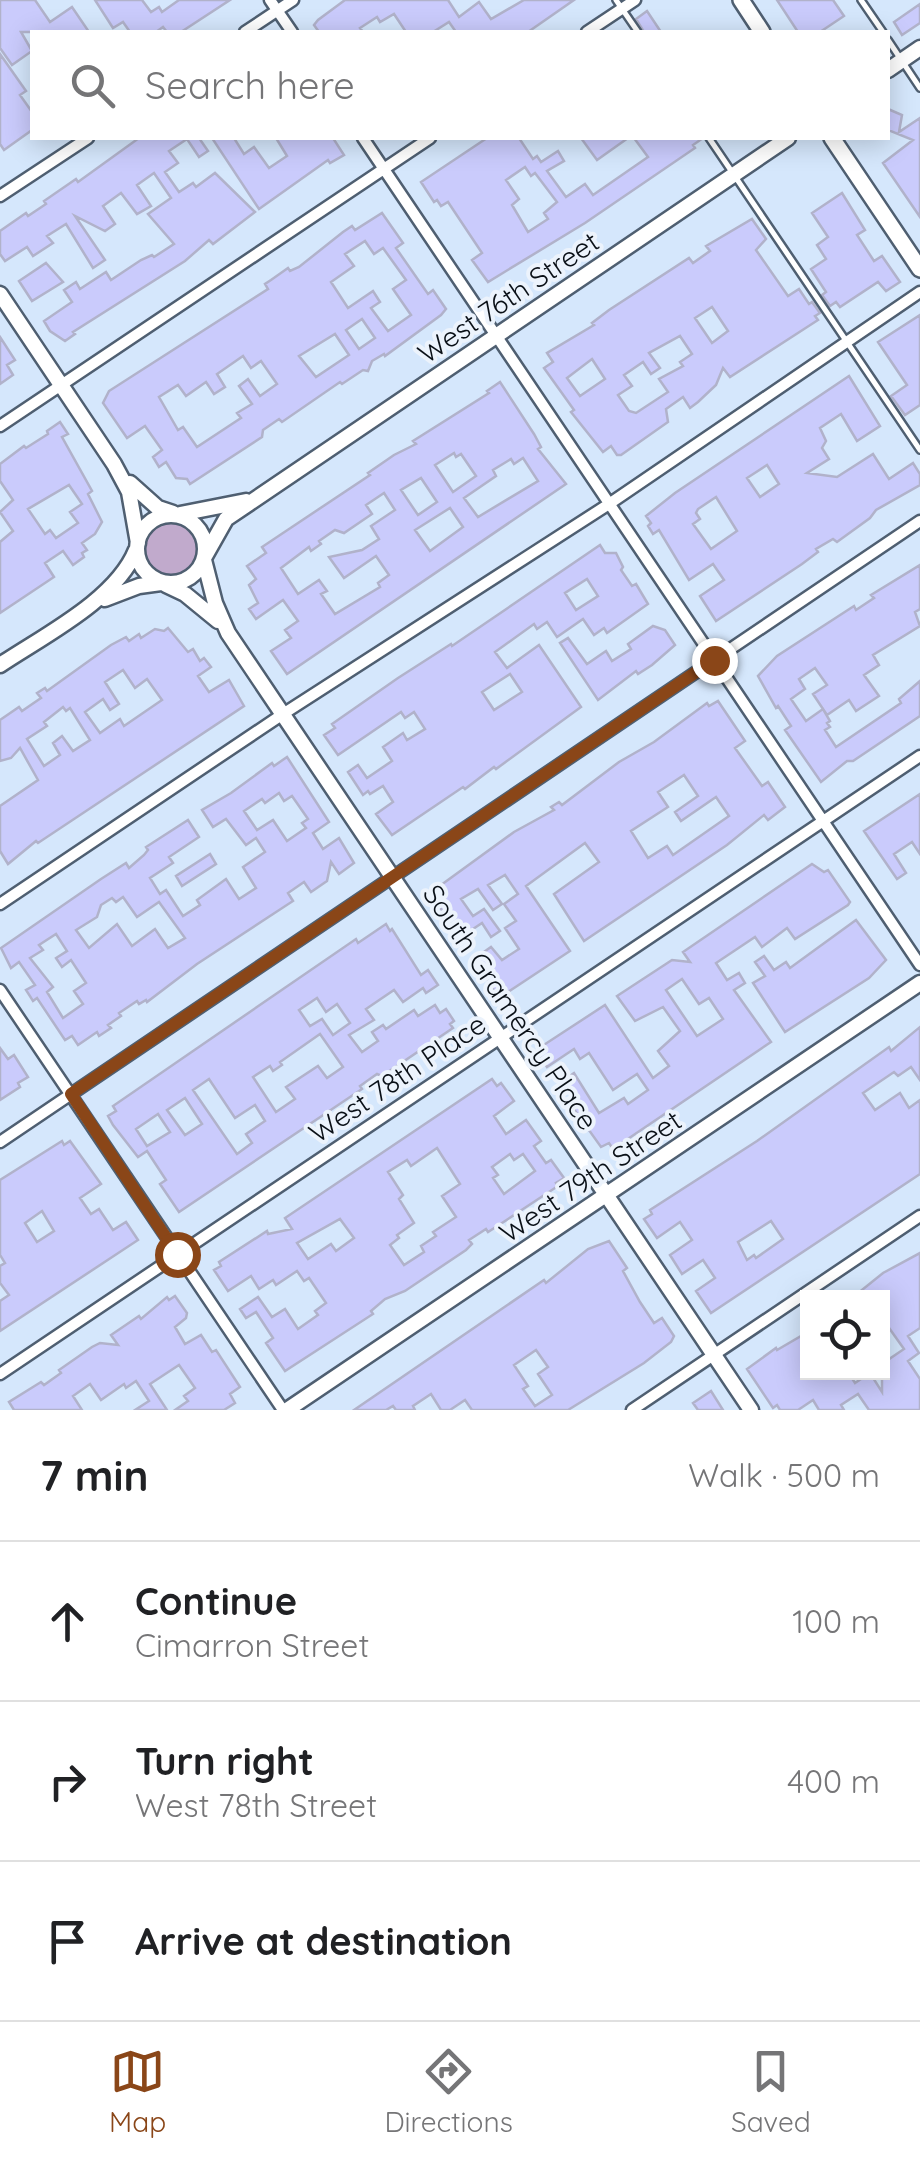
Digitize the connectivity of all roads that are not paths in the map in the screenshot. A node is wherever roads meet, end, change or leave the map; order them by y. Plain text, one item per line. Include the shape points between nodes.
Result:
1 (270, 0) edge
2 (293, 0) edge
3 (635, 0) edge
4 (741, 0) edge
5 (861, 0) edge
6 (619, 4) edge
7 (278, 10) junction
8 (248, 30) edge
9 (291, 30) edge
10 (588, 30) edge
11 (637, 30) edge
12 (761, 30) edge
13 (882, 30) edge
14 (890, 43) edge
15 (920, 48) edge
16 (902, 60) junction
17 (890, 69) edge
18 (920, 88) edge
19 (85, 140) edge
20 (364, 140) edge
21 (427, 140) edge
22 (710, 140) edge
23 (785, 140) edge
24 (833, 140) edge
25 (384, 169) junction
26 (734, 174) junction
27 (0, 196) edge
28 (920, 269) edge
29 (920, 292) edge
30 (0, 294) edge
31 (496, 335) junction
32 (846, 343) junction
33 (61, 385) junction
34 (0, 426) edge
35 (920, 450) edge
36 (114, 464) junction
37 (256, 498) junction
38 (610, 504) junction
39 (179, 514) junction
40 (920, 520) edge
41 (138, 544) junction
42 (204, 559) junction
43 (163, 583) junction
44 (78, 613) junction
45 (228, 632) junction
46 (714, 660) junction
47 (0, 665) edge
48 (283, 714) junction
49 (920, 756) edge
50 (823, 822) junction
51 (393, 877) junction
52 (0, 904) edge
53 (920, 965) edge
54 (920, 982) edge
55 (0, 990) edge
56 (500, 1036) junction
57 (71, 1094) junction
58 (0, 1142) edge
59 (606, 1194) junction
60 (920, 1216) edge
61 (177, 1254) junction
62 (714, 1355) junction
63 (0, 1374) edge
64 (285, 1410) edge
65 (632, 1410) edge
66 (751, 1410) edge

1 - 7 street
2 - 7 street
3 - 6 street
4 - 12 main road
5 - 13 lane
6 - 10 street
6 - 11 lane
7 - 8 street
7 - 9 street
14 - 16 lane
15 - 16 street
16 - 17 street
16 - 18 lane
19 - 27 street
20 - 25 street
21 - 25 street
22 - 26 lane
23 - 26 street, West 76th Street
24 - 28 main road
25 - 31 street
25 - 33 street
26 - 31 street, West 76th Street
26 - 32 lane
29 - 32 street
30 - 33 street
31 - 37 street, West 76th Street
31 - 38 street
32 - 35 lane
32 - 38 street
33 - 34 street
33 - 36 street
36 - 39 street via 140,496
36 - 41 street via 129,492
37 - 39 street, West 76th Street
37 - 42 street, West 76th Street via 226,519
38 - 46 street
38 - 48 street
39 - 41 street via 150,523
39 - 42 street via 202,533
40 - 46 street
41 - 43 street via 142,568
41 - 44 street via 129,566
42 - 43 street via 189,579
42 - 45 street, South Gramercy Place
43 - 44 street via 112,595
43 - 45 street, South Gramercy Place
44 - 47 street
45 - 48 street, South Gramercy Place
46 - 50 street
46 - 51 street
48 - 51 street, South Gramercy Place
48 - 52 street
49 - 50 street, West 78th Place
50 - 53 street
50 - 56 street, West 78th Place
51 - 56 street, South Gramercy Place
51 - 57 street
54 - 59 street, West 79th Street
55 - 57 street
56 - 59 street, South Gramercy Place
56 - 61 street, West 78th Place
57 - 58 street
57 - 61 street
59 - 62 street, South Gramercy Place
59 - 64 street, West 79th Street
60 - 62 street
61 - 63 street, West 78th Place
61 - 64 street
62 - 65 street
62 - 66 street, South Gramercy Place

